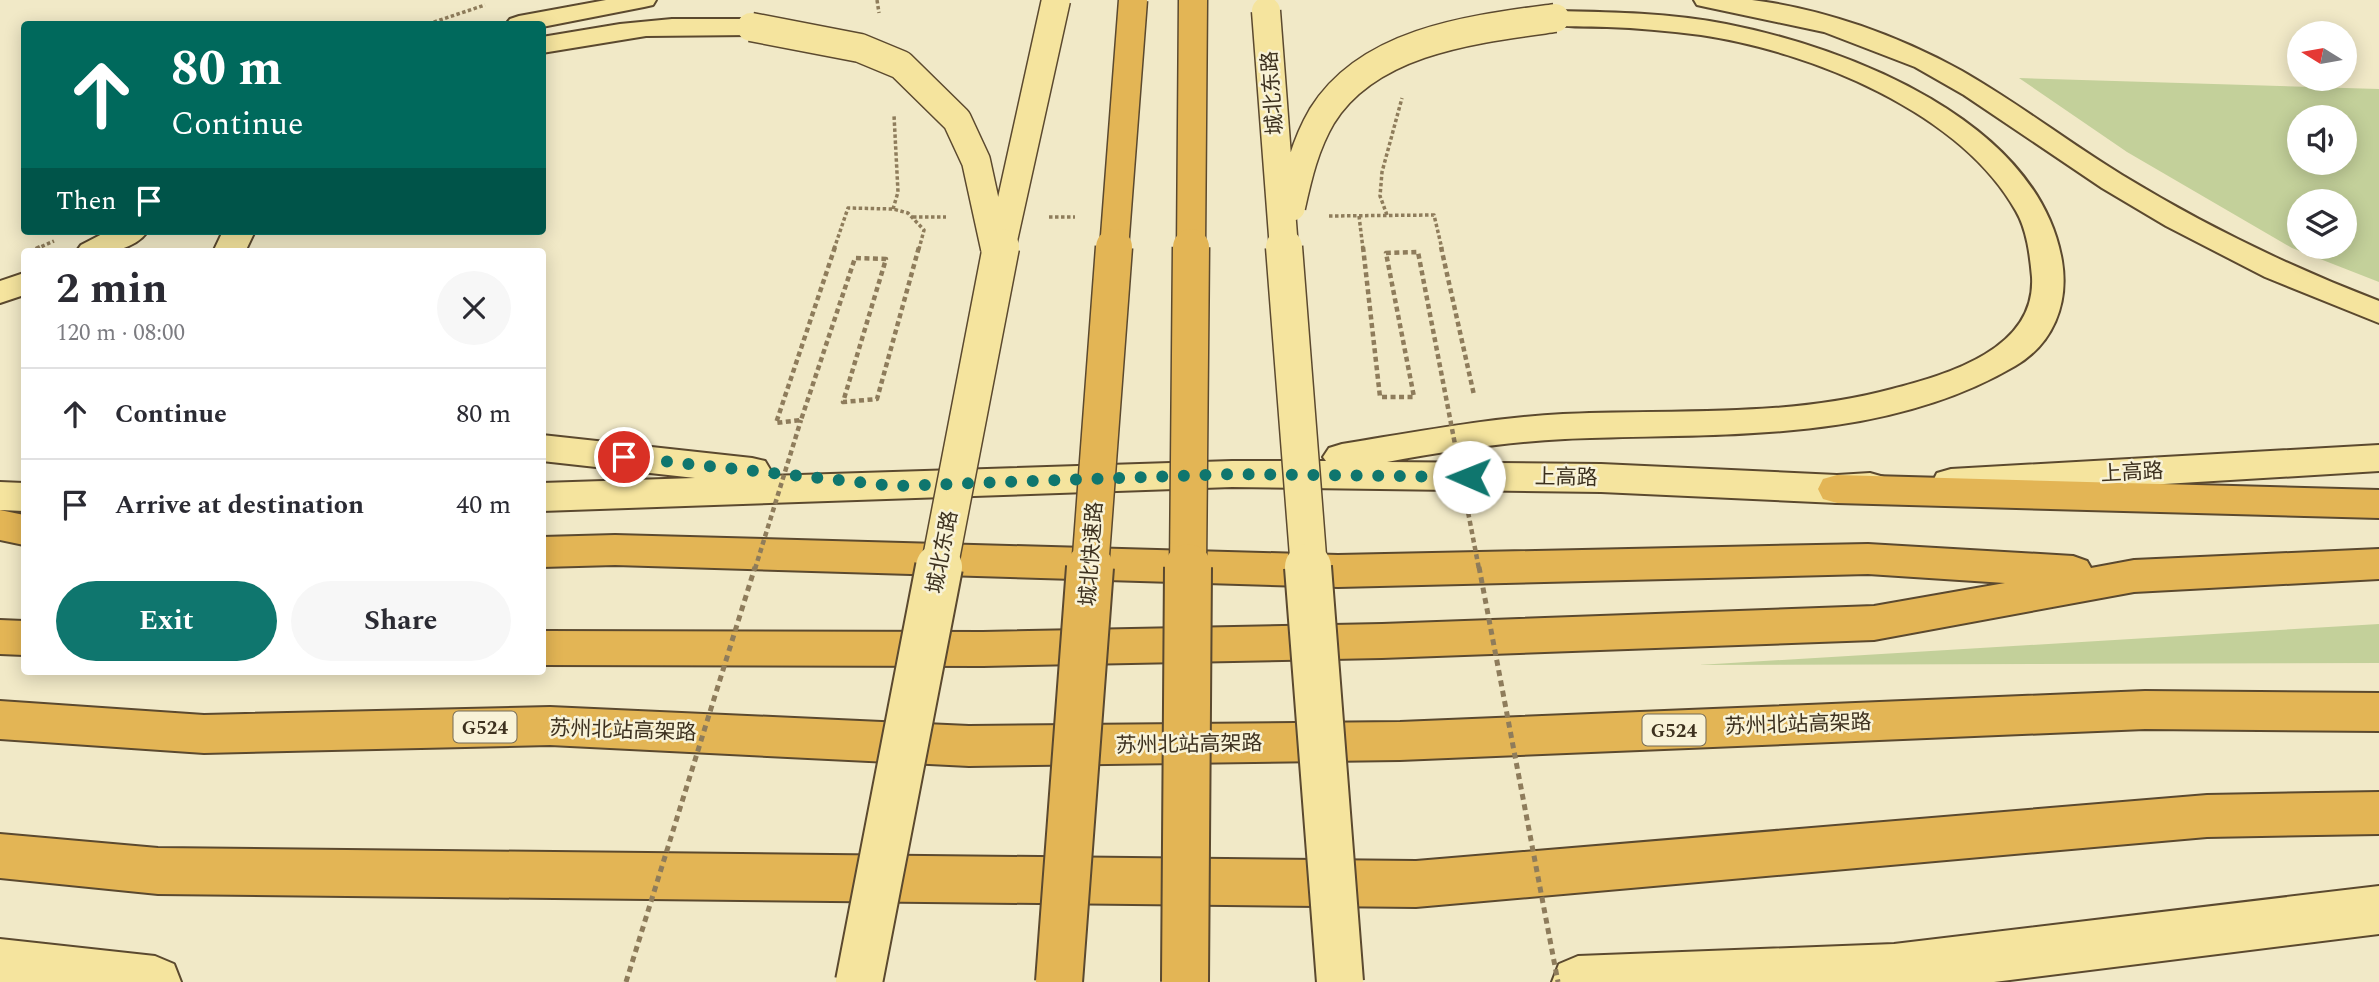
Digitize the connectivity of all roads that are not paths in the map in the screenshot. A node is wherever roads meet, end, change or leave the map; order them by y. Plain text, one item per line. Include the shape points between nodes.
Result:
1 (645, 0) edge
2 (1056, 0) edge
3 (1133, 0) edge
4 (1193, 0) edge
5 (1706, 0) edge
6 (1265, 6) edge
7 (535, 21) edge
8 (546, 45) edge
9 (124, 235) edge
10 (100, 248) edge
11 (998, 261) junction
12 (1284, 265) junction
13 (21, 284) edge
14 (0, 293) edge
15 (2379, 313) edge
16 (546, 448) edge
17 (2379, 458) edge
18 (1232, 474) junction
19 (894, 486) junction
20 (1837, 489) junction
21 (0, 496) edge
22 (21, 497) edge
23 (546, 497) edge
24 (2379, 504) edge
25 (0, 525) edge
26 (21, 529) edge
27 (546, 552) edge
28 (2379, 564) edge
29 (2134, 576) junction
30 (0, 637) edge
31 (21, 638) edge
32 (546, 648) edge
33 (2379, 712) edge
34 (0, 720) edge
35 (2379, 813) edge
36 (0, 856) edge
37 (2379, 910) edge
38 (0, 964) edge
39 (155, 982) edge
40 (859, 982) edge
41 (1059, 982) edge
42 (1185, 982) edge
43 (1340, 982) edge
44 (1578, 982) edge

1 - 7 main road
2 - 11 main road, 城北东路, bridge
3 - 41 highway, 城北快速路, bridge
4 - 42 highway, bridge
5 - 15 main road via 1825,24 1951,75 2158,209 2294,279
6 - 12 main road, 城北东路, bridge
8 - 11 main road, bridge via 606,33 701,24 751,27 860,48 901,65 957,120 976,162
9 - 10 main road
11 - 40 main road, 城北东路, bridge
12 - 18 main road, bridge via 1295,183 1312,132 1331,100 1362,74 1429,40 1487,27 1555,18 1660,23 1728,32 1776,45 1862,76 1946,122 1980,147 2032,210 2043,244 2047,307 2030,336 2005,357 1958,379 1873,406 1794,420 1512,430
12 - 43 main road, 城北东路, bridge
13 - 14 main road
16 - 19 main road
17 - 20 main road, 上高路
18 - 19 main road, 上高路
18 - 20 main road, 上高路 via 1601,478
19 - 23 main road, 上高路
20 - 24 highway
21 - 22 main road
25 - 26 highway
27 - 29 highway via 615,550 1338,571 1868,559
28 - 29 highway
29 - 32 highway via 1874,623 1382,641 983,649
30 - 31 highway
33 - 34 highway, 苏州北站高架路 / G524 via 2145,709 1400,741 983,746 550,726 204,734
35 - 36 highway via 2207,816 1416,884 158,871
37 - 44 main road via 1894,969
38 - 39 main road

